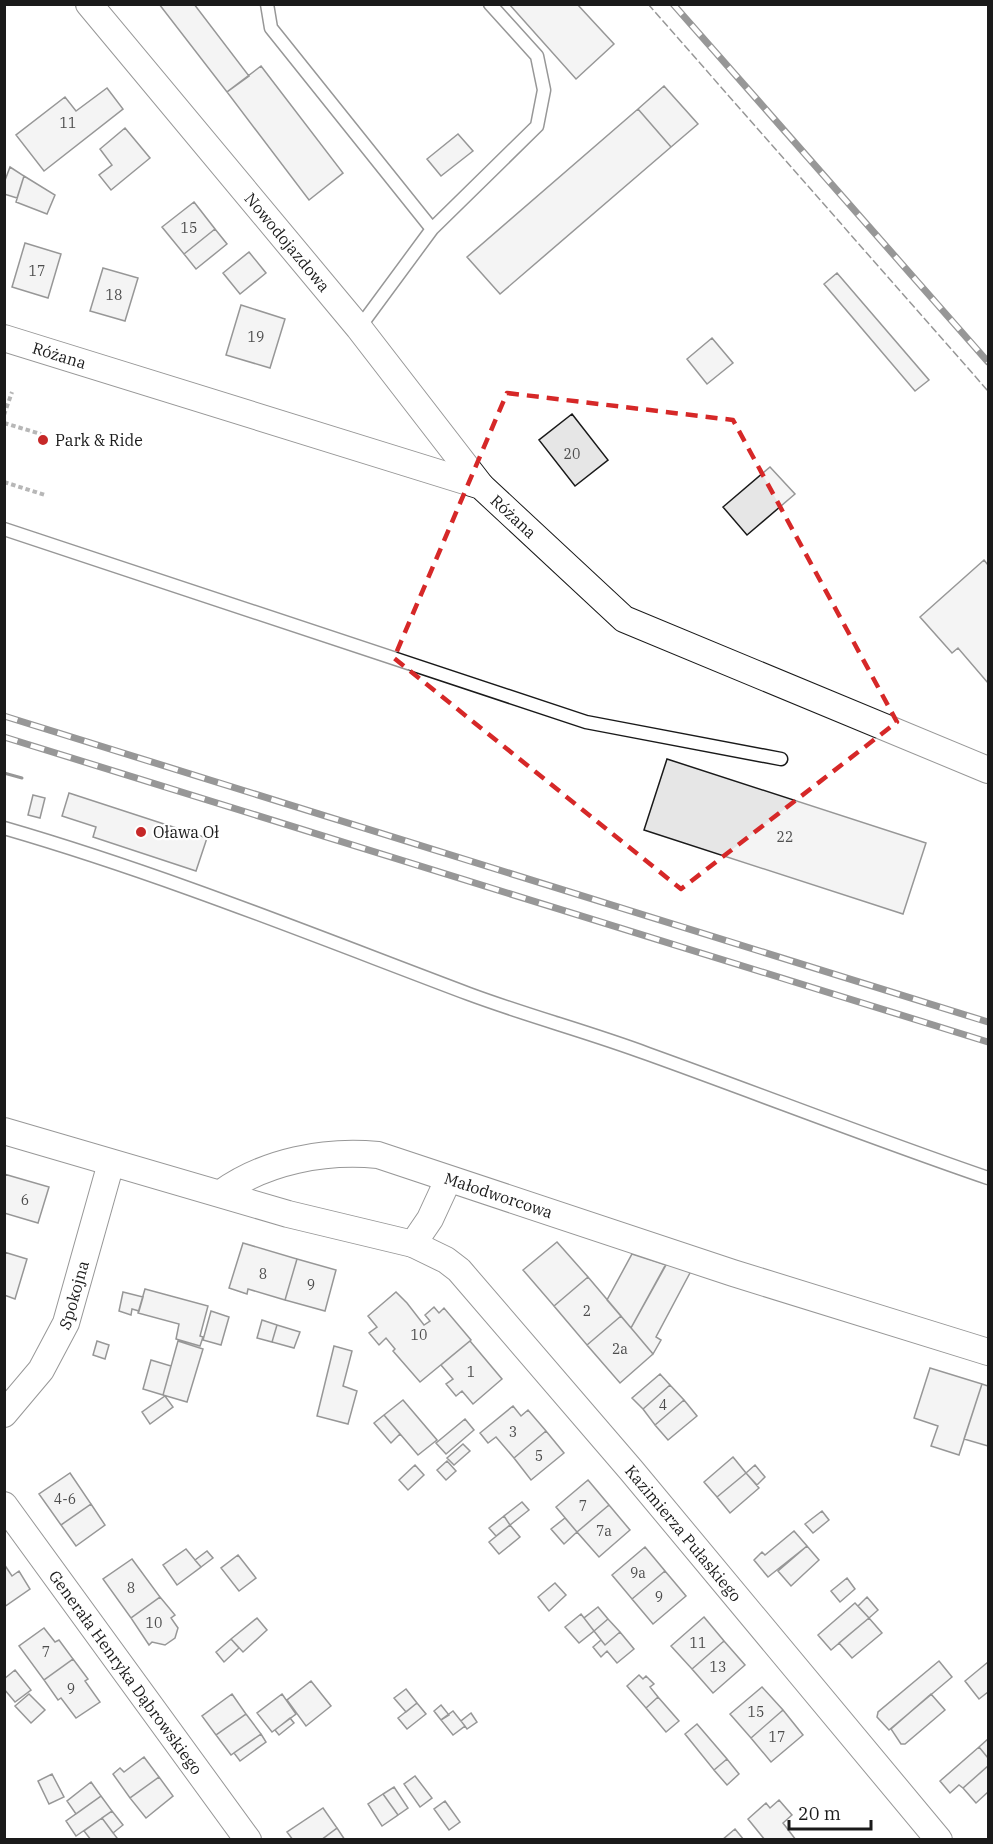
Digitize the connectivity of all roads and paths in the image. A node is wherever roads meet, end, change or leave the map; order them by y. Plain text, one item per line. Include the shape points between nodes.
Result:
1 (89, 4) edge
2 (267, 4) edge
3 (490, 4) edge
4 (432, 229) junction
5 (359, 328) junction
6 (4, 338) edge
7 (12, 392) dead end
8 (4, 416) edge
9 (4, 423) edge
10 (41, 434) dead end
11 (4, 482) edge
12 (481, 486) junction
13 (45, 495) dead end
14 (4, 529) edge
15 (781, 759) dead end
16 (988, 770) edge
17 (4, 828) edge
18 (4, 1131) edge
19 (111, 1163) junction
20 (988, 1178) edge
21 (448, 1180) junction
22 (220, 1193) junction
23 (412, 1244) junction
24 (988, 1352) edge
25 (4, 1414) edge
26 (4, 1505) edge
27 (930, 1836) edge
28 (249, 1839) edge

1 - 5 street, Nowodojazdowa
2 - 4 lane via 272,28
3 - 4 lane via 537,56 544,90 537,126
4 - 5 lane
5 - 12 street, Nowodojazdowa
6 - 12 street, Różana
7 - 8 path
9 - 10 path
11 - 13 path
12 - 16 street, Różana via 624,619
14 - 15 lane via 586,722
17 - 20 lane via 196,891 473,995 647,1053
18 - 19 street
19 - 22 street
19 - 25 street, Spokojna via 66,1323 41,1370
21 - 22 street via 378,1155 321,1155 253,1175
21 - 23 street, Małodworcowa via 430,1219
21 - 24 street, Małodworcowa
22 - 23 street
23 - 27 street, Kazimierza Pułaskiego via 459,1270 639,1479
26 - 28 street, Generała Henryka Dąbrowskiego

